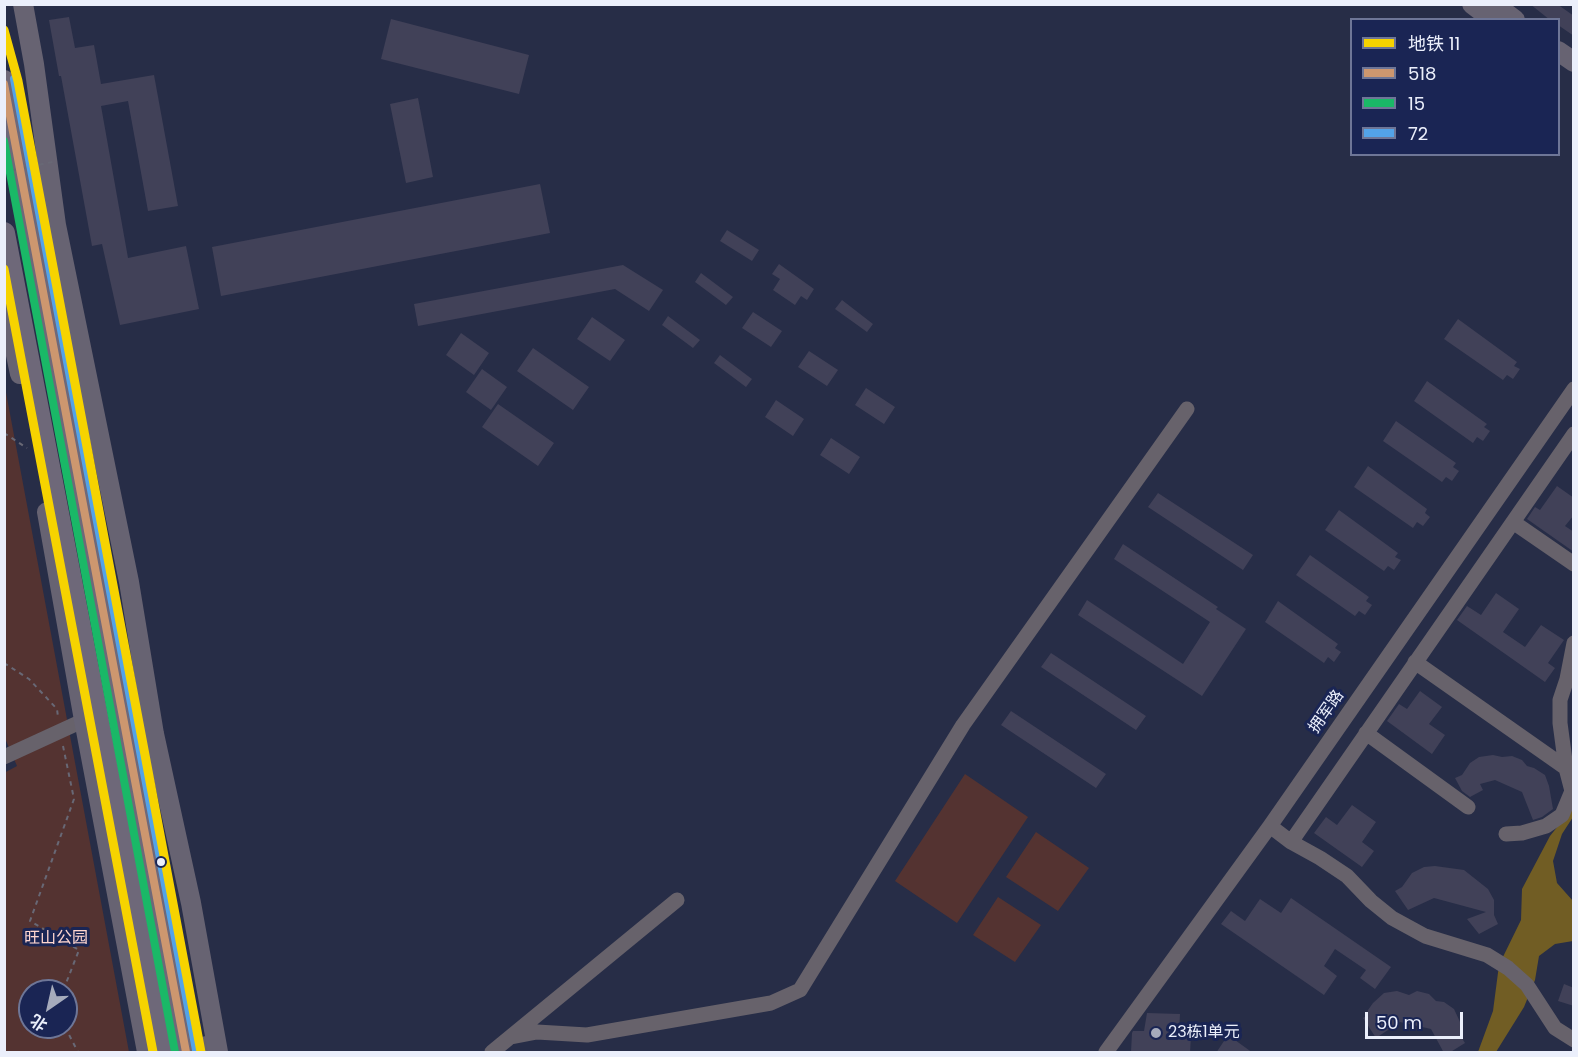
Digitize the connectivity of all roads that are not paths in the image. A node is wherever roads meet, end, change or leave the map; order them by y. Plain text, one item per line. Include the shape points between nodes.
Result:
1 (23, 4) edge
2 (1473, 4) edge
3 (1494, 4) edge
4 (1490, 18) edge
5 (1512, 18) edge
6 (1560, 52) edge
7 (1574, 62) edge
8 (1560, 67) edge
9 (1574, 77) edge
10 (4, 81) edge
11 (4, 233) edge
12 (4, 298) edge
13 (1574, 389) edge
14 (1187, 409) dead end
15 (1574, 434) edge
16 (1513, 522) junction
17 (1574, 564) edge
18 (1574, 644) edge
19 (1415, 662) junction
20 (91, 717) junction
21 (1366, 734) junction
22 (4, 758) edge
23 (1566, 768) junction
24 (1468, 807) dead end
25 (1270, 826) junction
26 (1506, 834) dead end
27 (1291, 843) junction
28 (677, 900) dead end
29 (511, 1037) junction
30 (1571, 1039) edge
31 (217, 1047) edge
32 (181, 1051) edge
33 (147, 1053) edge
34 (162, 1053) edge
35 (492, 1053) edge
36 (1106, 1053) edge

1 - 31 main road via 56,225 129,582 154,734
2 - 4 main road
3 - 5 main road
6 - 7 main road
8 - 9 main road
10 - 32 highway
11 - 20 highway
12 - 20 main road
13 - 25 street, 拥军路
14 - 29 street via 963,725 800,990 771,1003 587,1035 537,1032
15 - 16 street
16 - 17 street
16 - 19 street
18 - 23 street via 1560,700
19 - 21 street
19 - 23 street
20 - 22 street
20 - 33 main road
20 - 34 highway
21 - 24 street
21 - 27 street
23 - 26 street via 1572,791 1562,815 1546,826
25 - 27 street
25 - 36 street, 拥军路
27 - 30 street via 1347,876 1392,918 1425,936 1486,955 1508,968 1527,985 1555,1028
28 - 29 street
29 - 35 street
31 - 32 street

